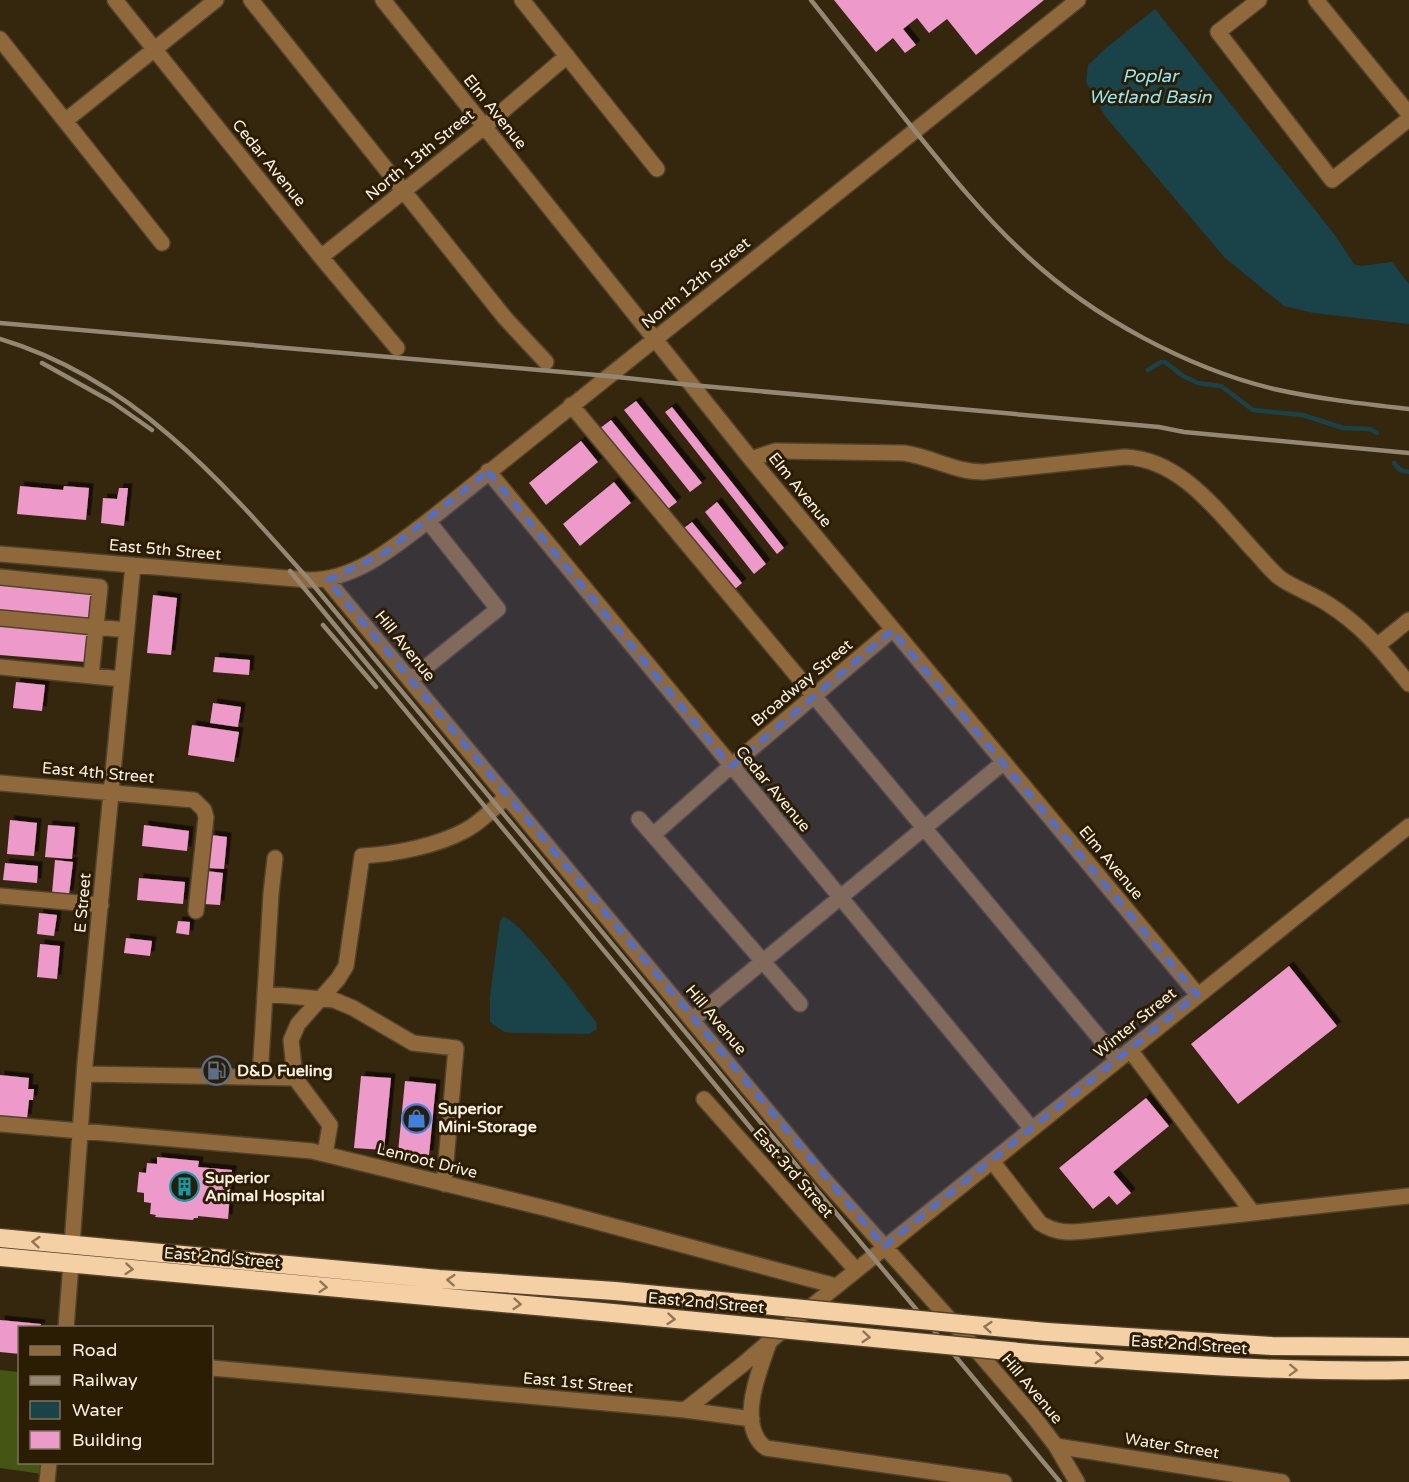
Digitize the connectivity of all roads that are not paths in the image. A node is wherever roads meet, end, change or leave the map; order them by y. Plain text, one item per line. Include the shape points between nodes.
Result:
1 (115, 0) edge
2 (216, 0) edge
3 (251, 0) edge
4 (383, 0) edge
5 (522, 0) edge
6 (1078, 0) edge
7 (1259, 0) edge
8 (1316, 0) edge
9 (0, 39) edge
10 (154, 50) junction
11 (567, 56) junction
12 (1409, 114) edge
13 (1409, 119) edge
14 (65, 121) junction
15 (484, 127) junction
16 (657, 169) dead end
17 (404, 191) junction
18 (162, 243) dead end
19 (321, 257) junction
20 (655, 339) junction
21 (397, 348) dead end
22 (546, 362) dead end
23 (571, 405) junction
24 (751, 459) junction
25 (488, 471) junction
26 (428, 521) junction
27 (0, 554) edge
28 (133, 565) junction
29 (0, 578) edge
30 (327, 580) junction
31 (0, 618) edge
32 (1409, 620) edge
33 (96, 627) junction
34 (127, 630) junction
35 (892, 630) junction
36 (1378, 645) junction
37 (0, 667) edge
38 (91, 676) junction
39 (122, 679) junction
40 (410, 680) junction
41 (1409, 684) edge
42 (814, 697) junction
43 (1004, 762) junction
44 (731, 766) junction
45 (0, 783) edge
46 (111, 793) junction
47 (506, 797) junction
48 (639, 819) dead end
49 (1409, 826) edge
50 (925, 828) junction
51 (653, 835) junction
52 (275, 858) dead end
53 (0, 896) edge
54 (840, 898) junction
55 (100, 905) junction
56 (196, 911) dead end
57 (763, 962) junction
58 (266, 994) junction
59 (1198, 995) junction
60 (322, 998) junction
61 (800, 1004) dead end
62 (692, 1020) junction
63 (1124, 1055) junction
64 (84, 1074) junction
65 (260, 1077) junction
66 (295, 1078) junction
67 (704, 1099) dead end
68 (0, 1124) edge
69 (1032, 1128) junction
70 (81, 1131) junction
71 (325, 1154) junction
72 (992, 1161) junction
73 (444, 1184) junction
74 (1409, 1196) edge
75 (1252, 1213) junction
76 (0, 1238) edge
77 (884, 1247) junction
78 (71, 1254) junction
79 (0, 1257) edge
80 (856, 1270) junction
81 (836, 1286) junction
82 (953, 1323) junction
83 (66, 1326) edge
84 (770, 1341) junction
85 (1409, 1347) edge
86 (213, 1368) edge
87 (1409, 1370) edge
88 (685, 1410) junction
89 (752, 1419) junction
90 (1056, 1446) junction
91 (49, 1464) edge
92 (47, 1482) edge
93 (1004, 1482) edge
94 (1077, 1482) edge
95 (1282, 1482) edge

1 - 10 street, Cedar Avenue
2 - 10 street
3 - 17 street
4 - 15 street, Elm Avenue
5 - 11 street
6 - 20 street, North 12th Street
7 - 13 street via 1218,32 1332,180
8 - 12 street
9 - 14 street
10 - 14 street
10 - 19 street, Cedar Avenue
11 - 15 street, North 13th Street
11 - 16 street
14 - 18 street
15 - 17 street, North 13th Street
15 - 20 street, Elm Avenue
17 - 19 street, North 13th Street
17 - 22 street
19 - 21 street, Cedar Avenue
20 - 23 street, North 12th Street
20 - 24 street, Elm Avenue
23 - 25 street, North 12th Street
23 - 42 street
24 - 35 street, Elm Avenue
24 - 36 street via 775,451 904,453 972,472 1125,457 1146,459 1174,473 1199,493 1281,579 1328,604
25 - 26 street, North 12th Street
25 - 44 street, Cedar Avenue
26 - 30 street, North 12th Street via 365,564
26 - 40 street via 498,609
27 - 28 street, East 5th Street
28 - 30 street, East 5th Street
28 - 34 street, E Street
29 - 33 street via 100,587
30 - 40 street, Hill Avenue
31 - 33 street
32 - 36 street
33 - 34 street
33 - 38 street
34 - 39 street, E Street
35 - 42 street, Broadway Street
35 - 43 street, Elm Avenue
36 - 41 street
37 - 38 street
38 - 39 street
39 - 46 street, E Street
40 - 47 street, Hill Avenue
42 - 44 street, Broadway Street
42 - 50 street
43 - 50 street
43 - 59 street, Elm Avenue
44 - 51 street, Broadway Street
44 - 54 street, Cedar Avenue
45 - 46 street, East 4th Street
46 - 55 street, E Street
46 - 56 street, East 4th Street via 194,800 204,810
47 - 60 street via 461,832 403,851 362,856 348,960 344,972
47 - 62 street, Hill Avenue
48 - 51 street
49 - 59 street, Winter Street
50 - 54 street
50 - 63 street
51 - 57 street
52 - 58 street
53 - 55 street
54 - 57 street
54 - 69 street, Cedar Avenue
55 - 64 street, E Street
57 - 61 street
57 - 62 street
58 - 60 street
58 - 65 street
59 - 63 street, Winter Street
60 - 66 street via 293,1032 290,1047
60 - 73 street via 343,1003 413,1043 456,1048
62 - 77 street, Hill Avenue
63 - 69 street, Winter Street
63 - 75 street
64 - 65 street
64 - 70 street, E Street
65 - 66 street
66 - 71 street via 330,1125
67 - 80 street, East 3rd Street
68 - 70 street, Lenroot Drive
69 - 72 street, Winter Street
70 - 71 street, Lenroot Drive
70 - 78 street, E Street
71 - 73 street, Lenroot Drive
72 - 75 street via 1040,1223 1062,1232
72 - 77 street, Winter Street
73 - 81 street, Lenroot Drive
74 - 75 street
78 -> 76 highway, East 2nd Street
77 - 80 street
77 - 82 street, Hill Avenue
78 - 79 highway, East 2nd Street
82 -> 78 highway, East 2nd Street, bridge via 615,1291
78 - 83 street, E Street
78 -> 87 highway, East 2nd Street, bridge via 613,1313 1040,1354 1265,1370
80 - 81 street
81 - 84 street
85 -> 82 highway, East 2nd Street, bridge via 1272,1346
82 - 90 street, Hill Avenue
84 - 88 street
84 - 89 street via 755,1387
86 - 88 street, East 1st Street
88 - 89 street, East 1st Street
89 - 93 street via 756,1437 769,1449
90 - 94 street, Hill Avenue
90 - 95 street, Water Street
91 - 92 street

